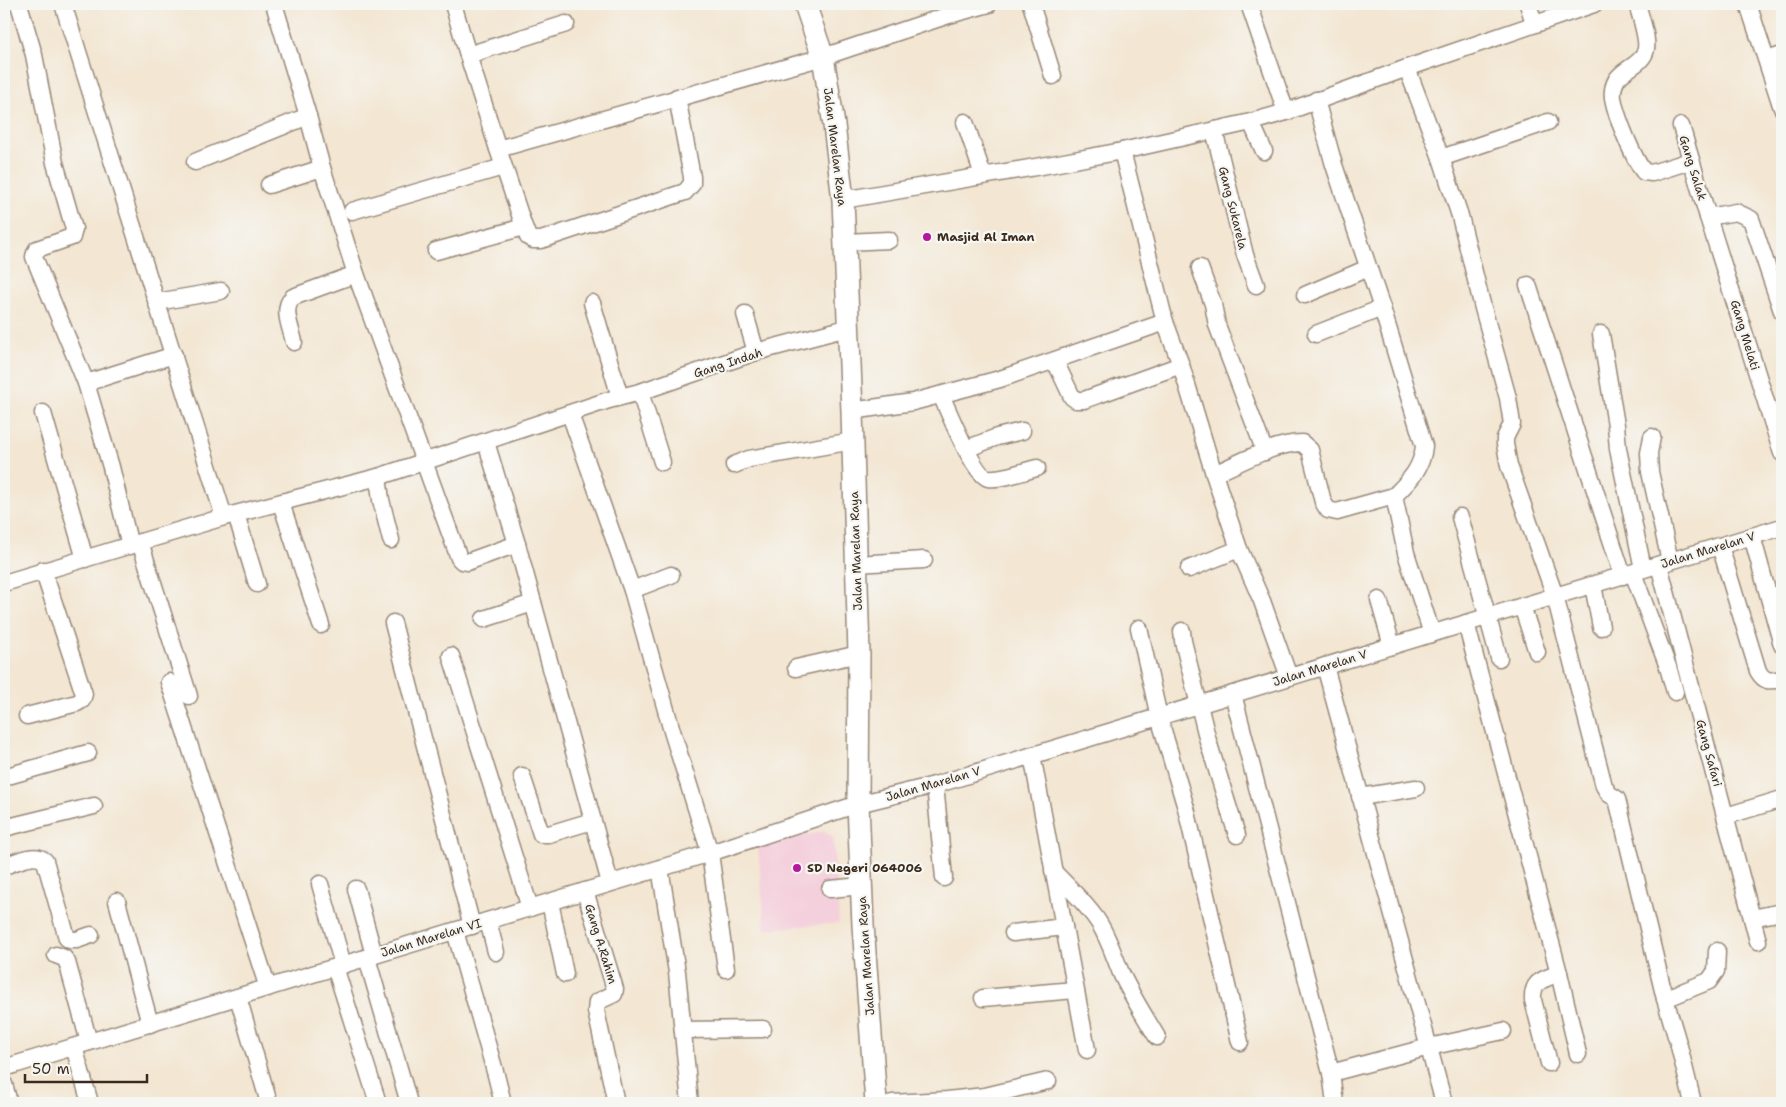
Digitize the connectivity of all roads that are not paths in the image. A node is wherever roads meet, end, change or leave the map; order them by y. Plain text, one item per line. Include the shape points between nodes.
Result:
1 (19, 4) edge
2 (63, 4) edge
3 (274, 4) edge
4 (453, 4) edge
5 (805, 4) edge
6 (989, 4) edge
7 (1031, 4) edge
8 (1249, 4) edge
9 (1528, 4) edge
10 (1594, 4) edge
11 (1638, 4) edge
12 (1748, 4) edge
13 (1534, 23) junction
14 (566, 24) dead end
15 (468, 55) junction
16 (1782, 55) edge
17 (823, 57) junction
18 (1766, 60) junction
19 (1407, 68) junction
20 (1053, 76) dead end
21 (677, 97) junction
22 (1316, 100) junction
23 (1782, 108) edge
24 (1286, 112) junction
25 (308, 116) junction
26 (965, 122) dead end
27 (1252, 122) junction
28 (1548, 122) dead end
29 (1681, 126) dead end
30 (1214, 130) junction
31 (498, 149) junction
32 (1122, 150) junction
33 (1264, 151) dead end
34 (1441, 158) junction
35 (1690, 161) junction
36 (195, 162) dead end
37 (504, 167) junction
38 (322, 168) junction
39 (983, 175) junction
40 (269, 185) dead end
41 (843, 200) junction
42 (352, 211) dead end
43 (1708, 217) junction
44 (524, 227) junction
45 (889, 240) dead end
46 (845, 242) junction
47 (436, 251) dead end
48 (1200, 268) dead end
49 (1368, 268) junction
50 (356, 274) junction
51 (1256, 285) dead end
52 (1528, 285) dead end
53 (222, 290) dead end
54 (1305, 295) dead end
55 (158, 302) junction
56 (592, 303) dead end
57 (1382, 308) junction
58 (1782, 311) edge
59 (745, 314) dead end
60 (1166, 322) junction
61 (847, 328) junction
62 (1316, 334) dead end
63 (1601, 334) dead end
64 (294, 342) dead end
65 (756, 352) junction
66 (174, 354) junction
67 (1056, 361) junction
68 (1181, 365) junction
69 (86, 384) junction
70 (640, 392) junction
71 (941, 395) junction
72 (615, 399) junction
73 (852, 411) junction
74 (43, 413) dead end
75 (570, 414) junction
76 (1022, 431) dead end
77 (1652, 437) dead end
78 (853, 441) junction
79 (486, 442) junction
80 (966, 449) junction
81 (1265, 452) junction
82 (1782, 453) edge
83 (424, 461) junction
84 (662, 462) dead end
85 (734, 465) dead end
86 (1037, 468) dead end
87 (1214, 474) junction
88 (378, 477) junction
89 (1394, 496) junction
90 (281, 503) junction
91 (230, 516) junction
92 (1460, 517) dead end
93 (1782, 527) edge
94 (1752, 536) junction
95 (391, 540) dead end
96 (135, 544) junction
97 (517, 544) junction
98 (1720, 546) junction
99 (1239, 549) junction
100 (95, 556) junction
101 (924, 560) dead end
102 (1665, 563) junction
103 (856, 564) junction
104 (1189, 569) dead end
105 (43, 570) junction
106 (1633, 572) junction
107 (671, 575) dead end
108 (4, 582) edge
109 (257, 584) dead end
110 (1593, 585) junction
111 (632, 590) junction
112 (1555, 596) junction
113 (1379, 600) dead end
114 (533, 604) junction
115 (1522, 606) junction
116 (1488, 617) junction
117 (484, 619) dead end
118 (393, 623) dead end
119 (1466, 623) junction
120 (321, 625) dead end
121 (1601, 627) dead end
122 (1139, 628) dead end
123 (1182, 631) dead end
124 (1432, 634) junction
125 (1782, 645) edge
126 (1392, 646) junction
127 (1537, 652) dead end
128 (859, 654) junction
129 (452, 656) dead end
130 (1499, 658) dead end
131 (1325, 666) junction
132 (796, 668) dead end
133 (1289, 677) junction
134 (1782, 679) edge
135 (169, 682) dead end
136 (1675, 692) dead end
137 (1233, 694) junction
138 (189, 696) dead end
139 (1200, 704) junction
140 (27, 716) dead end
141 (1159, 716) junction
142 (88, 753) dead end
143 (1032, 755) junction
144 (522, 776) dead end
145 (4, 777) edge
146 (934, 785) junction
147 (1416, 788) dead end
148 (1360, 797) junction
149 (1782, 799) edge
150 (858, 804) junction
151 (94, 806) dead end
152 (1726, 816) junction
153 (592, 821) junction
154 (4, 828) edge
155 (1237, 836) dead end
156 (710, 853) junction
157 (4, 866) edge
158 (660, 868) junction
159 (1053, 871) junction
160 (944, 878) dead end
161 (610, 883) junction
162 (320, 884) dead end
163 (862, 886) junction
164 (356, 889) dead end
165 (830, 889) dead end
166 (585, 891) junction
167 (116, 900) dead end
168 (550, 902) junction
169 (530, 908) junction
170 (1782, 912) edge
171 (1752, 918) junction
172 (488, 921) junction
173 (472, 926) junction
174 (1064, 927) junction
175 (455, 931) junction
176 (1013, 933) dead end
177 (91, 935) dead end
178 (1758, 941) dead end
179 (1717, 951) dead end
180 (496, 952) dead end
181 (56, 955) dead end
182 (371, 957) junction
183 (339, 966) junction
184 (726, 969) dead end
185 (1560, 973) junction
186 (565, 974) dead end
187 (275, 985) junction
188 (1075, 990) junction
189 (238, 997) junction
190 (983, 998) dead end
191 (1665, 999) junction
192 (150, 1024) junction
193 (763, 1029) dead end
194 (683, 1030) junction
195 (1502, 1031) dead end
196 (1157, 1037) dead end
197 (1240, 1042) dead end
198 (81, 1044) junction
199 (1429, 1047) junction
200 (1087, 1050) dead end
201 (1578, 1054) dead end
202 (1549, 1062) dead end
203 (4, 1068) edge
204 (1330, 1073) junction
205 (1048, 1081) dead end
206 (4, 1084) edge
207 (9, 1103) edge
208 (90, 1103) edge
209 (269, 1103) edge
210 (378, 1103) edge
211 (408, 1103) edge
212 (503, 1103) edge
213 (616, 1103) edge
214 (690, 1103) edge
215 (876, 1103) edge
216 (892, 1103) edge
217 (1335, 1103) edge
218 (1444, 1103) edge
219 (1693, 1103) edge

1 - 69 street via 34,56 55,163 74,229 69,238 37,249 34,257
2 - 55 street
3 - 25 street
4 - 15 street
5 - 17 main road, Jalan Marelan Raya
6 - 17 street
7 - 20 street
8 - 24 street
9 - 13 street
10 - 13 street
11 - 35 street via 1645,52 1617,79 1613,90 1623,129 1644,172 1652,173
12 - 18 street
13 - 19 street
14 - 15 street
15 - 31 street
16 - 18 street
17 - 21 street
17 - 41 main road, Jalan Marelan Raya
18 - 23 street
19 - 22 street
19 - 34 street
21 - 31 street
21 - 44 street via 692,177 692,184 685,192 541,240 528,237
22 - 24 street
22 - 49 street
24 - 27 street
25 - 36 street
25 - 38 street
26 - 39 street
27 - 30 street
27 - 33 street
28 - 34 street
29 - 35 street, Gang Salak
30 - 32 street
30 - 51 street, Gang Sukarela via 1245,255
31 - 37 street
32 - 39 street
32 - 60 street
34 - 112 street via 1460,216 1508,398 1512,424 1505,444 1509,466
35 - 43 street, Gang Salak
37 - 42 street
37 - 44 street
38 - 40 street
38 - 50 street
39 - 41 street
41 - 46 main road, Jalan Marelan Raya
43 - 58 street, Gang Salak via 1736,212 1750,219
43 - 82 street, Gang Melati
44 - 47 street
45 - 46 street
46 - 61 main road, Jalan Marelan Raya
48 - 81 street via 1217,325
49 - 54 street
49 - 57 street
50 - 64 street via 289,301 286,309
50 - 83 street
52 - 106 street
53 - 55 street
55 - 66 street
56 - 72 street
57 - 62 street
57 - 89 street via 1424,446 1422,463
59 - 65 street
60 - 67 street
60 - 68 street
61 - 65 street, Gang Indah
61 - 73 main road, Jalan Marelan Raya
63 - 106 street via 1616,425
65 - 70 street, Gang Indah
66 - 69 street
66 - 91 street
67 - 68 street via 1076,400 1084,400
67 - 71 street
68 - 87 street
69 - 96 street
70 - 72 street, Gang Indah
70 - 84 street
71 - 73 street
71 - 80 street
72 - 75 street, Gang Indah
73 - 78 main road, Jalan Marelan Raya
74 - 100 street
75 - 79 street, Gang Indah
75 - 111 street
76 - 80 street
77 - 102 street, Gang Safari via 1649,467
78 - 85 street via 749,459
78 - 103 main road, Jalan Marelan Raya
79 - 83 street, Gang Indah
79 - 97 street
80 - 86 street via 982,475 989,478
81 - 87 street
81 - 89 street via 1294,443 1308,447 1323,502 1332,512
83 - 88 street, Gang Indah
83 - 97 street via 462,561
87 - 99 street
88 - 90 street, Gang Indah
88 - 95 street
89 - 124 street via 1406,552
90 - 91 street, Gang Indah
90 - 120 street
91 - 96 street, Gang Indah
91 - 109 street
92 - 116 street
93 - 94 street, Jalan Marelan V
94 - 98 street, Jalan Marelan V
94 - 125 street
96 - 100 street, Gang Indah
96 - 138 street
97 - 114 street
98 - 102 street, Jalan Marelan V
98 - 134 street via 1758,671 1767,680
99 - 104 street
99 - 133 street via 1262,601
100 - 105 street, Gang Indah
101 - 103 street
102 - 106 street, Jalan Marelan V
102 - 152 street, Gang Safari
103 - 128 main road, Jalan Marelan Raya
105 - 108 street, Gang Indah
105 - 140 street via 84,694 77,703
106 - 110 street, Jalan Marelan V
106 - 136 street
107 - 111 street
110 - 112 street, Jalan Marelan V
110 - 121 street
111 - 156 street
112 - 115 street, Jalan Marelan V
112 - 191 street via 1604,786 1617,800
113 - 126 street
114 - 117 street
114 - 153 street
115 - 116 street, Jalan Marelan V
115 - 127 street
116 - 119 street, Jalan Marelan V
116 - 130 street
118 - 173 street
119 - 124 street, Jalan Marelan V
119 - 185 street
122 - 141 street
123 - 139 street
124 - 126 street, Jalan Marelan V
126 - 131 street, Jalan Marelan V
128 - 132 street
128 - 150 main road, Jalan Marelan Raya
129 - 169 street
131 - 133 street, Jalan Marelan V
131 - 148 street
133 - 137 street, Jalan Marelan V
135 - 187 street
137 - 139 street, Jalan Marelan V
137 - 204 street
139 - 141 street, Jalan Marelan V
139 - 155 street
141 - 143 street, Jalan Marelan V
141 - 197 street via 1186,808
142 - 145 street
143 - 146 street, Jalan Marelan V
143 - 159 street
144 - 153 street via 541,834
146 - 150 street, Jalan Marelan V
146 - 160 street
147 - 148 street
148 - 199 street
149 - 152 street
150 - 156 street, Jalan Marelan VI
150 - 163 main road, Jalan Marelan Raya
151 - 154 street
152 - 171 street, Gang Safari
153 - 161 street
156 - 158 street, Jalan Marelan VI
156 - 184 street
157 - 177 street via 34,857 42,858 68,938 77,940
158 - 161 street, Jalan Marelan VI
158 - 194 street via 672,932
159 - 174 street
159 - 196 street via 1100,923 1132,996
161 - 166 street, Jalan Marelan VI
162 - 183 street
163 - 165 street
163 - 215 main road, Jalan Marelan Raya
164 - 182 street
166 - 168 street, Jalan Marelan VI
166 - 213 street, Gang A.Rahim via 615,989 614,994 597,1002 596,1011
167 - 192 street
168 - 169 street, Jalan Marelan VI
168 - 186 street
169 - 172 street, Jalan Marelan VI
170 - 171 street
171 - 178 street, Gang Safari
172 - 173 street, Jalan Marelan VI
172 - 180 street
173 - 175 street, Jalan Marelan VI
174 - 176 street
174 - 188 street
175 - 182 street, Jalan Marelan VI
175 - 212 street
179 - 191 street via 1716,970 1709,981
181 - 198 street via 67,962
182 - 183 street, Jalan Marelan VI
182 - 211 street
183 - 187 street, Jalan Marelan VI
183 - 210 street
185 - 201 street
185 - 202 street via 1538,982 1532,992
187 - 189 street, Jalan Marelan VI
188 - 190 street
188 - 200 street
189 - 192 street, Jalan Marelan VI
189 - 209 street
191 - 219 street
192 - 198 street, Jalan Marelan VI
193 - 194 street
194 - 214 street
195 - 199 street
198 - 203 street, Jalan Marelan VI
198 - 208 street
199 - 204 street
199 - 218 street
204 - 217 street
205 - 216 street via 985,1096
206 - 207 street

